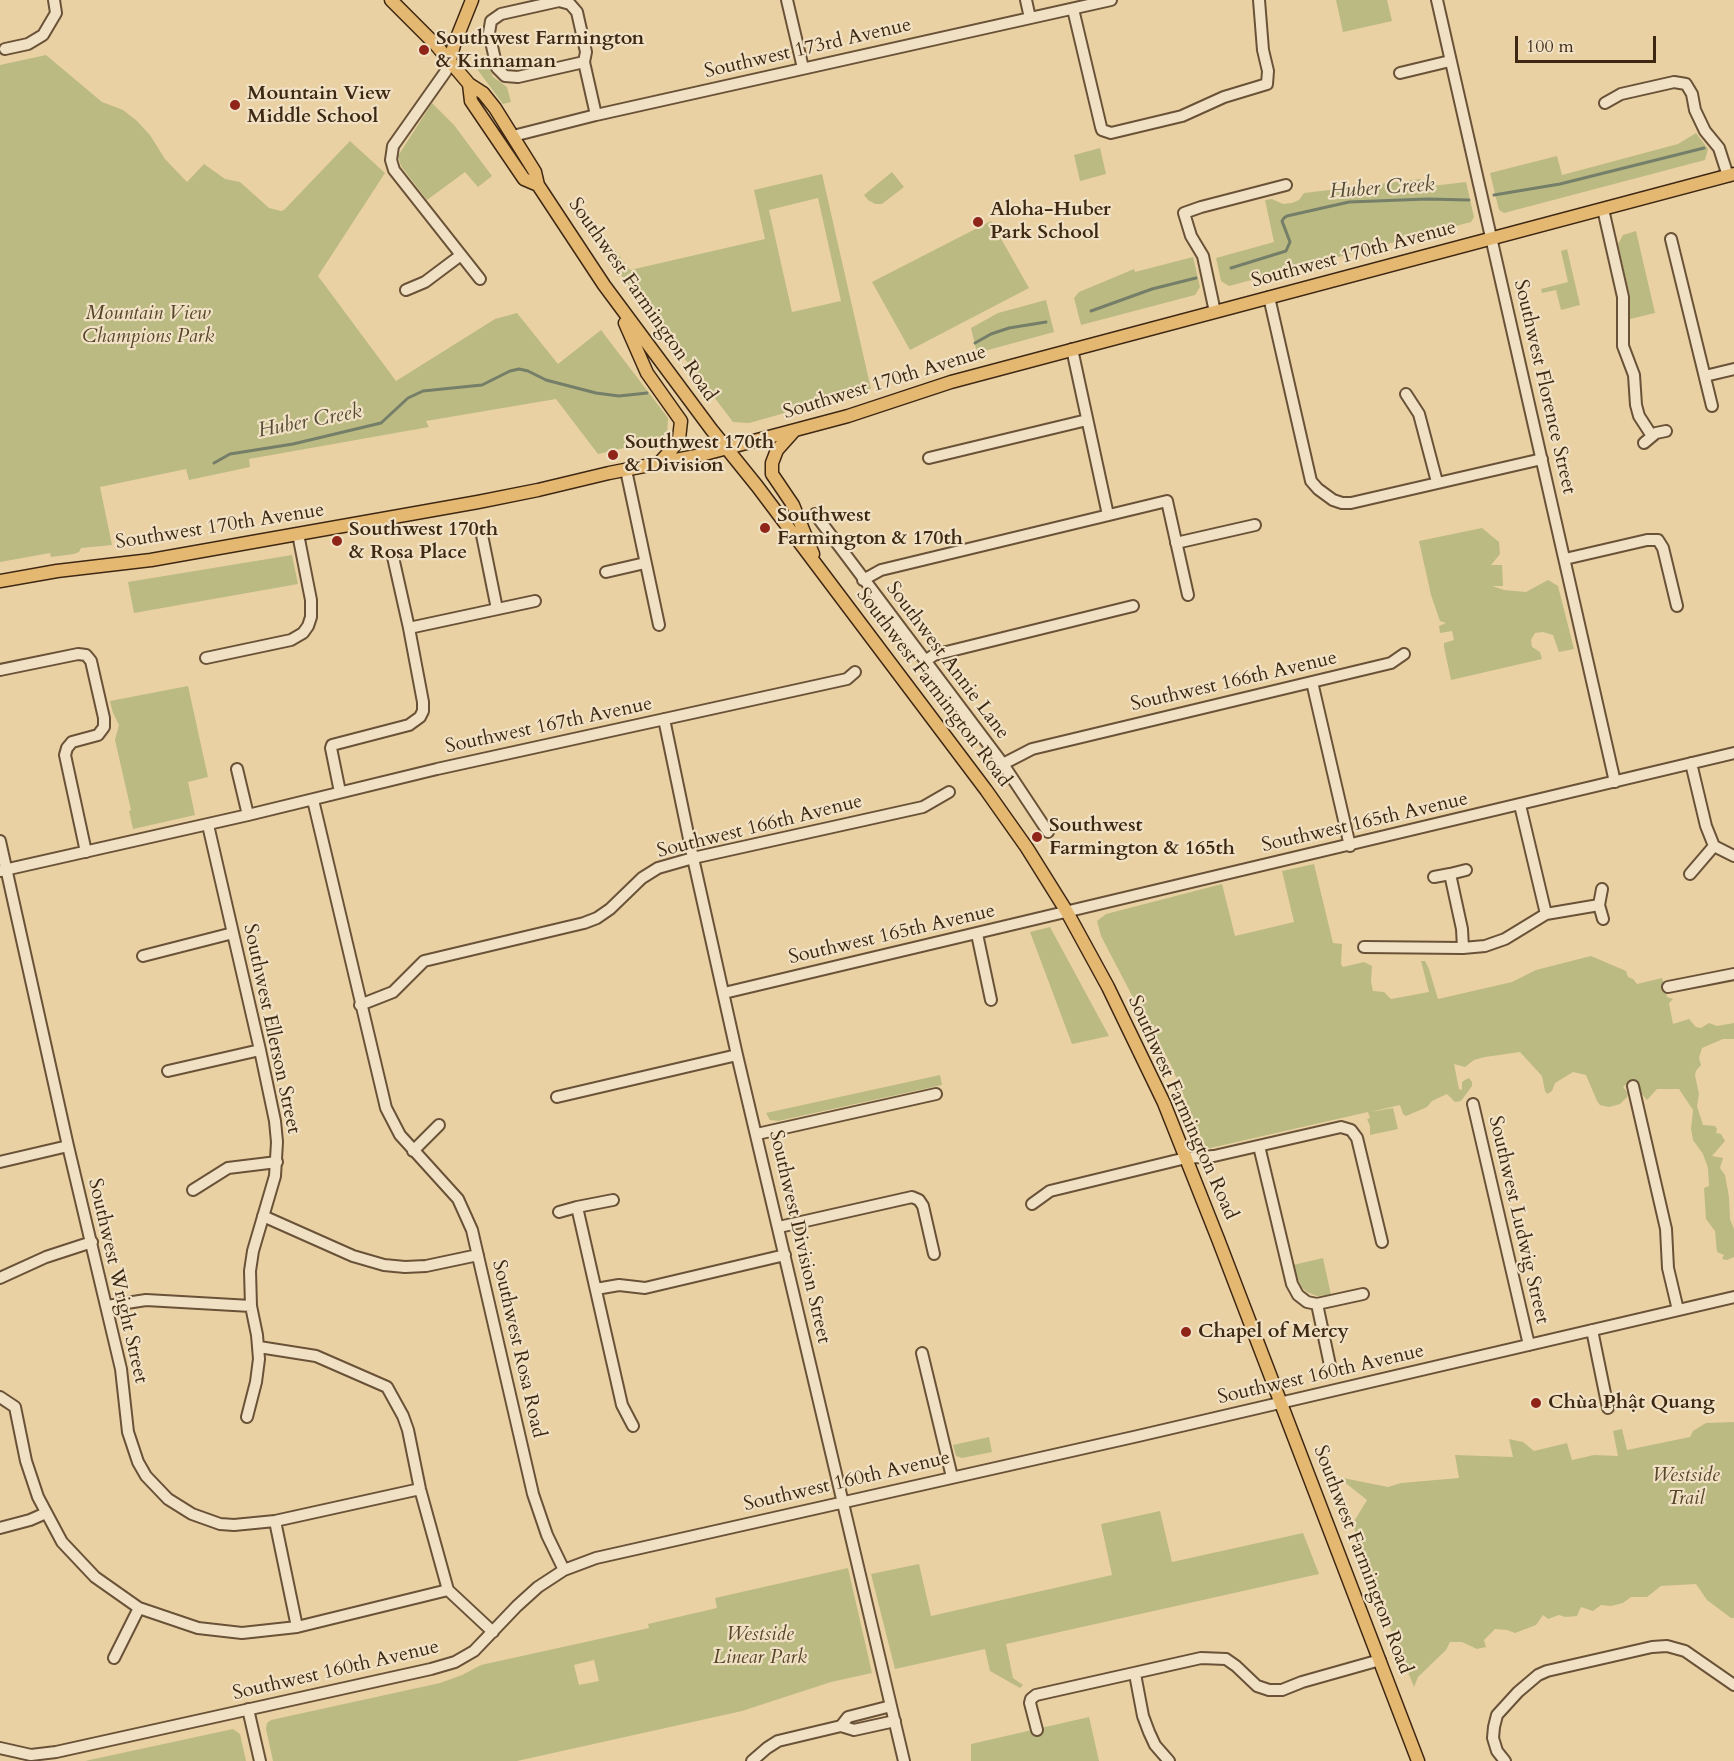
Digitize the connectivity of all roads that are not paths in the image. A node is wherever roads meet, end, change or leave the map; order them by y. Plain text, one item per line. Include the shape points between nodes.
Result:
1 (54, 0) edge
2 (391, 0) edge
3 (472, 0) edge
4 (787, 0) edge
5 (1026, 0) edge
6 (1111, 0) edge
7 (1258, 0) edge
8 (1437, 0) edge
9 (1087, 3) edge
10 (1073, 9) junction
11 (1030, 18) junction
12 (5, 49) dead end
13 (450, 60) junction
14 (1450, 61) junction
15 (584, 62) junction
16 (803, 68) junction
17 (1400, 73) dead end
18 (469, 84) junction
19 (1605, 104) dead end
20 (596, 115) junction
21 (513, 136) junction
22 (1731, 175) edge
23 (1286, 185) dead end
24 (538, 186) junction
25 (1603, 209) junction
26 (1491, 239) junction
27 (1671, 239) dead end
28 (461, 255) junction
29 (480, 279) dead end
30 (406, 290) dead end
31 (1269, 297) junction
32 (616, 302) junction
33 (1215, 312) junction
34 (1072, 350) junction
35 (1734, 369) edge
36 (1706, 376) junction
37 (1406, 394) dead end
38 (1712, 406) dead end
39 (1087, 420) junction
40 (794, 431) junction
41 (1666, 431) dead end
42 (726, 450) junction
43 (929, 458) dead end
44 (1542, 459) junction
45 (658, 464) junction
46 (626, 470) junction
47 (1437, 482) junction
48 (815, 514) dead end
49 (1108, 515) junction
50 (1255, 525) dead end
51 (297, 534) junction
52 (482, 535) dead end
53 (1176, 543) junction
54 (393, 556) dead end
55 (1565, 560) junction
56 (645, 563) junction
57 (819, 569) junction
58 (606, 572) dead end
59 (863, 580) junction
60 (0, 581) edge
61 (1188, 595) dead end
62 (535, 601) dead end
63 (1133, 606) dead end
64 (1677, 606) dead end
65 (497, 609) junction
66 (659, 625) dead end
67 (409, 628) junction
68 (1404, 654) dead end
69 (206, 658) dead end
70 (925, 661) junction
71 (0, 670) edge
72 (855, 672) dead end
73 (1312, 682) junction
74 (664, 719) junction
75 (1734, 753) edge
76 (1691, 763) junction
77 (1003, 764) junction
78 (237, 769) dead end
79 (1615, 782) junction
80 (340, 792) junction
81 (949, 792) dead end
82 (313, 800) junction
83 (1520, 805) junction
84 (248, 815) junction
85 (208, 825) junction
86 (1048, 832) dead end
87 (0, 841) edge
88 (1350, 846) junction
89 (1714, 846) junction
90 (86, 852) junction
91 (1734, 856) edge
92 (693, 858) junction
93 (3, 870) edge
94 (1466, 870) dead end
95 (1450, 874) junction
96 (1690, 874) dead end
97 (1434, 878) dead end
98 (1602, 889) dead end
99 (1599, 905) junction
100 (1067, 912) junction
101 (1546, 914) junction
102 (1603, 919) dead end
103 (233, 933) junction
104 (977, 934) junction
105 (1364, 947) dead end
106 (1463, 948) junction
107 (143, 956) dead end
108 (1734, 974) edge
109 (1668, 987) dead end
110 (724, 993) junction
111 (991, 1000) dead end
112 (360, 1005) junction
113 (260, 1050) junction
114 (737, 1055) junction
115 (168, 1071) dead end
116 (1633, 1086) dead end
117 (936, 1095) dead end
118 (557, 1097) dead end
119 (1473, 1104) dead end
120 (439, 1125) dead end
121 (757, 1134) junction
122 (68, 1146) junction
123 (1259, 1146) junction
124 (413, 1151) junction
125 (1186, 1158) junction
126 (0, 1162) edge
127 (277, 1162) junction
128 (193, 1190) dead end
129 (613, 1200) dead end
130 (1032, 1204) dead end
131 (577, 1208) junction
132 (559, 1212) dead end
133 (263, 1216) junction
134 (779, 1227) junction
135 (92, 1242) junction
136 (1382, 1242) dead end
137 (934, 1254) dead end
138 (478, 1255) junction
139 (785, 1255) junction
140 (0, 1278) edge
141 (596, 1289) junction
142 (1363, 1294) dead end
143 (1734, 1297) edge
144 (1317, 1304) junction
145 (107, 1306) junction
146 (251, 1306) junction
147 (1678, 1310) junction
148 (1592, 1330) junction
149 (1529, 1345) junction
150 (259, 1347) junction
151 (922, 1353) dead end
152 (1331, 1370) dead end
153 (0, 1397) edge
154 (1280, 1403) junction
155 (1608, 1408) dead end
156 (248, 1417) dead end
157 (633, 1426) dead end
158 (952, 1477) junction
159 (420, 1489) junction
160 (843, 1502) junction
161 (46, 1513) junction
162 (275, 1521) junction
163 (0, 1528) edge
164 (564, 1570) junction
165 (448, 1590) junction
166 (139, 1608) junction
167 (297, 1627) junction
168 (493, 1632) junction
169 (114, 1658) dead end
170 (1380, 1660) junction
171 (1135, 1674) junction
172 (1734, 1685) edge
173 (891, 1706) junction
174 (248, 1710) junction
175 (895, 1721) junction
176 (841, 1726) junction
177 (1037, 1730) dead end
178 (0, 1748) edge
179 (260, 1761) edge
180 (752, 1761) edge
181 (904, 1761) edge
182 (1169, 1761) edge
183 (1419, 1761) edge
184 (1505, 1761) edge

1 - 12 street via 56,13 43,35
2 - 13 main road, Southwest Farmington Road
3 - 13 main road
4 - 16 street
5 - 11 street
6 - 9 street, Southwest 173rd Avenue
7 - 10 street via 1267,84 1182,116 1116,133 1107,133 1101,127
8 - 14 street, Southwest Florence Street
9 - 10 street, Southwest 173rd Avenue
10 - 11 street, Southwest 173rd Avenue
11 - 16 street, Southwest 173rd Avenue
13 - 18 main road, Southwest Farmington Road
13 - 28 street via 393,146 391,160 394,170
14 - 17 street
14 - 26 street, Southwest Florence Street
15 - 15 street via 511,78 505,76 497,68 489,33 491,21 501,14 559,1 570,4 577,12 586,52
15 - 20 street
16 - 20 street, Southwest 173rd Avenue
18 - 21 main road, Southwest Farmington Road via 483,93
18 - 24 main road, Southwest Farmington Road via 471,101 524,179
19 - 22 street via 1621,94 1674,82 1686,84 1705,131 1719,148
20 - 21 street, Southwest 173rd Avenue
21 - 24 main road, Southwest Farmington Road via 535,172
22 - 25 main road, Southwest 170th Avenue
23 - 33 street via 1184,213 1203,256
24 - 32 main road, Southwest Farmington Road
25 - 26 main road, Southwest 170th Avenue
25 - 41 street via 1623,297 1623,346 1634,375 1639,416 1648,440
26 - 31 main road, Southwest 170th Avenue
26 - 44 street, Southwest Florence Street
27 - 36 street
28 - 29 street
28 - 30 street via 425,282
31 - 33 main road, Southwest 170th Avenue
31 - 47 street via 1311,480 1318,489 1333,500 1351,503
32 - 42 main road, Southwest Farmington Road
32 - 45 main road via 648,374 681,422 679,439
33 - 34 main road, Southwest 170th Avenue
34 - 39 street
34 - 40 main road, Southwest 170th Avenue via 951,382
35 - 36 street
36 - 38 street
37 - 47 street via 1419,414
39 - 43 street
39 - 49 street
40 - 42 main road, Southwest 170th Avenue
40 - 57 main road via 777,450 772,474 793,505
42 - 45 main road, Southwest 170th Avenue
42 - 57 main road, Southwest Farmington Road
44 - 47 street
44 - 55 street, Southwest Florence Street
45 - 46 main road, Southwest 170th Avenue
46 - 51 main road, Southwest 170th Avenue via 526,493
46 - 56 street
48 - 59 street, Southwest Annie Lane
49 - 53 street via 1167,501
49 - 59 street via 880,570
50 - 53 street
51 - 60 main road, Southwest 170th Avenue
51 - 69 street via 311,600 311,617 303,633 291,640
52 - 65 street
53 - 61 street
54 - 67 street
55 - 64 street via 1658,540
55 - 79 street, Southwest Florence Street
56 - 58 street
56 - 66 street
57 - 100 main road, Southwest Farmington Road via 986,790
59 - 70 street, Southwest Annie Lane
62 - 65 street
63 - 70 street via 934,655
65 - 67 street
67 - 80 street via 423,711 409,725 334,743 331,748
68 - 73 street, Southwest 166th Avenue via 1390,663
70 - 77 street, Southwest Annie Lane
71 - 90 street via 83,653 90,656 104,730 72,742 66,747 65,761
72 - 74 street, Southwest 167th Avenue via 847,679
73 - 77 street, Southwest 166th Avenue via 1032,749
73 - 88 street
74 - 80 street, Southwest 167th Avenue
74 - 92 street, Southwest Division Street
75 - 76 street, Southwest 165th Avenue
76 - 79 street, Southwest 165th Avenue
76 - 89 street
77 - 86 street, Southwest Annie Lane
78 - 84 street
79 - 83 street, Southwest 165th Avenue
80 - 82 street, Southwest 167th Avenue
81 - 92 street, Southwest 166th Avenue via 923,807
82 - 84 street, Southwest 167th Avenue
82 - 112 street, Southwest Rosa Road
83 - 88 street, Southwest 165th Avenue
83 - 101 street
84 - 85 street, Southwest 167th Avenue
85 - 90 street, Southwest 167th Avenue
85 - 103 street, Southwest Ellerson Street
87 - 93 street, Southwest Wright Street
88 - 100 street, Southwest 165th Avenue
89 - 91 street
89 - 96 street
90 - 93 street, Southwest 167th Avenue
92 - 110 street, Southwest Division Street
92 - 112 street, Southwest 166th Avenue via 658,868 597,918 429,959 393,992
93 - 122 street, Southwest Wright Street
94 - 95 street
95 - 97 street
95 - 106 street
98 - 99 street
99 - 101 street
99 - 102 street
100 - 104 street, Southwest 165th Avenue
100 - 125 main road, Southwest Farmington Road via 1137,1046
101 - 106 street via 1505,939
103 - 107 street
103 - 113 street, Southwest Ellerson Street
104 - 110 street, Southwest 165th Avenue
104 - 111 street
105 - 106 street
108 - 109 street
110 - 114 street, Southwest Division Street
112 - 124 street, Southwest Rosa Road via 386,1108
113 - 115 street
113 - 127 street, Southwest Ellerson Street via 275,1120
114 - 118 street
114 - 121 street, Southwest Division Street
116 - 147 street via 1666,1229 1668,1268
117 - 121 street
119 - 149 street, Southwest Ludwig Street
120 - 124 street
121 - 134 street, Southwest Division Street
122 - 126 street
122 - 135 street, Southwest Wright Street
123 - 125 street
123 - 136 street via 1337,1127 1351,1130 1357,1138
123 - 144 street via 1292,1284 1302,1299
124 - 138 street, Southwest Rosa Road via 458,1199
125 - 130 street via 1050,1191
125 - 154 main road, Southwest Farmington Road
127 - 128 street via 228,1168
127 - 133 street, Southwest Ellerson Street
129 - 131 street
131 - 132 street
131 - 141 street
133 - 138 street via 353,1256 384,1265 426,1266
133 - 146 street, Southwest Ellerson Street via 250,1271
134 - 137 street via 917,1198 923,1206
134 - 139 street, Southwest Division Street
135 - 140 street
135 - 145 street, Southwest Wright Street
138 - 164 street, Southwest Rosa Road via 533,1494
139 - 141 street via 645,1288 619,1285
139 - 160 street, Southwest Division Street
141 - 157 street via 622,1405
142 - 144 street
143 - 147 street, Southwest 160th Avenue
144 - 152 street
145 - 146 street via 146,1300
145 - 162 street, Southwest Wright Street via 123,1381 128,1432 146,1476 181,1508 208,1520 234,1525
146 - 150 street, Southwest Ellerson Street
147 - 148 street, Southwest 160th Avenue
148 - 149 street, Southwest 160th Avenue
148 - 155 street
149 - 154 street, Southwest 160th Avenue
150 - 156 street, Southwest Ellerson Street
150 - 159 street via 316,1356 387,1387 408,1430
151 - 158 street
153 - 161 street via 15,1407 26,1461
154 - 158 street, Southwest 160th Avenue
154 - 170 main road, Southwest Farmington Road
158 - 160 street, Southwest 160th Avenue
159 - 162 street, Southwest Wright Street
159 - 165 street
160 - 164 street, Southwest 160th Avenue via 596,1558
160 - 173 street, Southwest Division Street
161 - 163 street
161 - 166 street via 75,1558
162 - 167 street
164 - 168 street, Southwest 160th Avenue via 528,1594
165 - 167 street
165 - 168 street
166 - 167 street via 198,1628 223,1632
166 - 169 street
168 - 174 street, Southwest 160th Avenue via 474,1652 447,1664
170 - 171 street via 1282,1690 1257,1686 1226,1659 1201,1658
170 - 183 main road, Southwest Farmington Road
171 - 177 street via 1042,1693 1031,1699
171 - 182 street via 1149,1732
172 - 184 street via 1685,1651 1667,1646 1547,1671 1514,1695 1497,1715 1493,1738
173 - 175 street, Southwest Division Street
173 - 176 street via 848,1717
174 - 178 street, Southwest 160th Avenue via 48,1753 31,1755
174 - 179 street
175 - 176 street via 854,1730
175 - 181 street, Southwest Division Street
176 - 180 street via 778,1741

